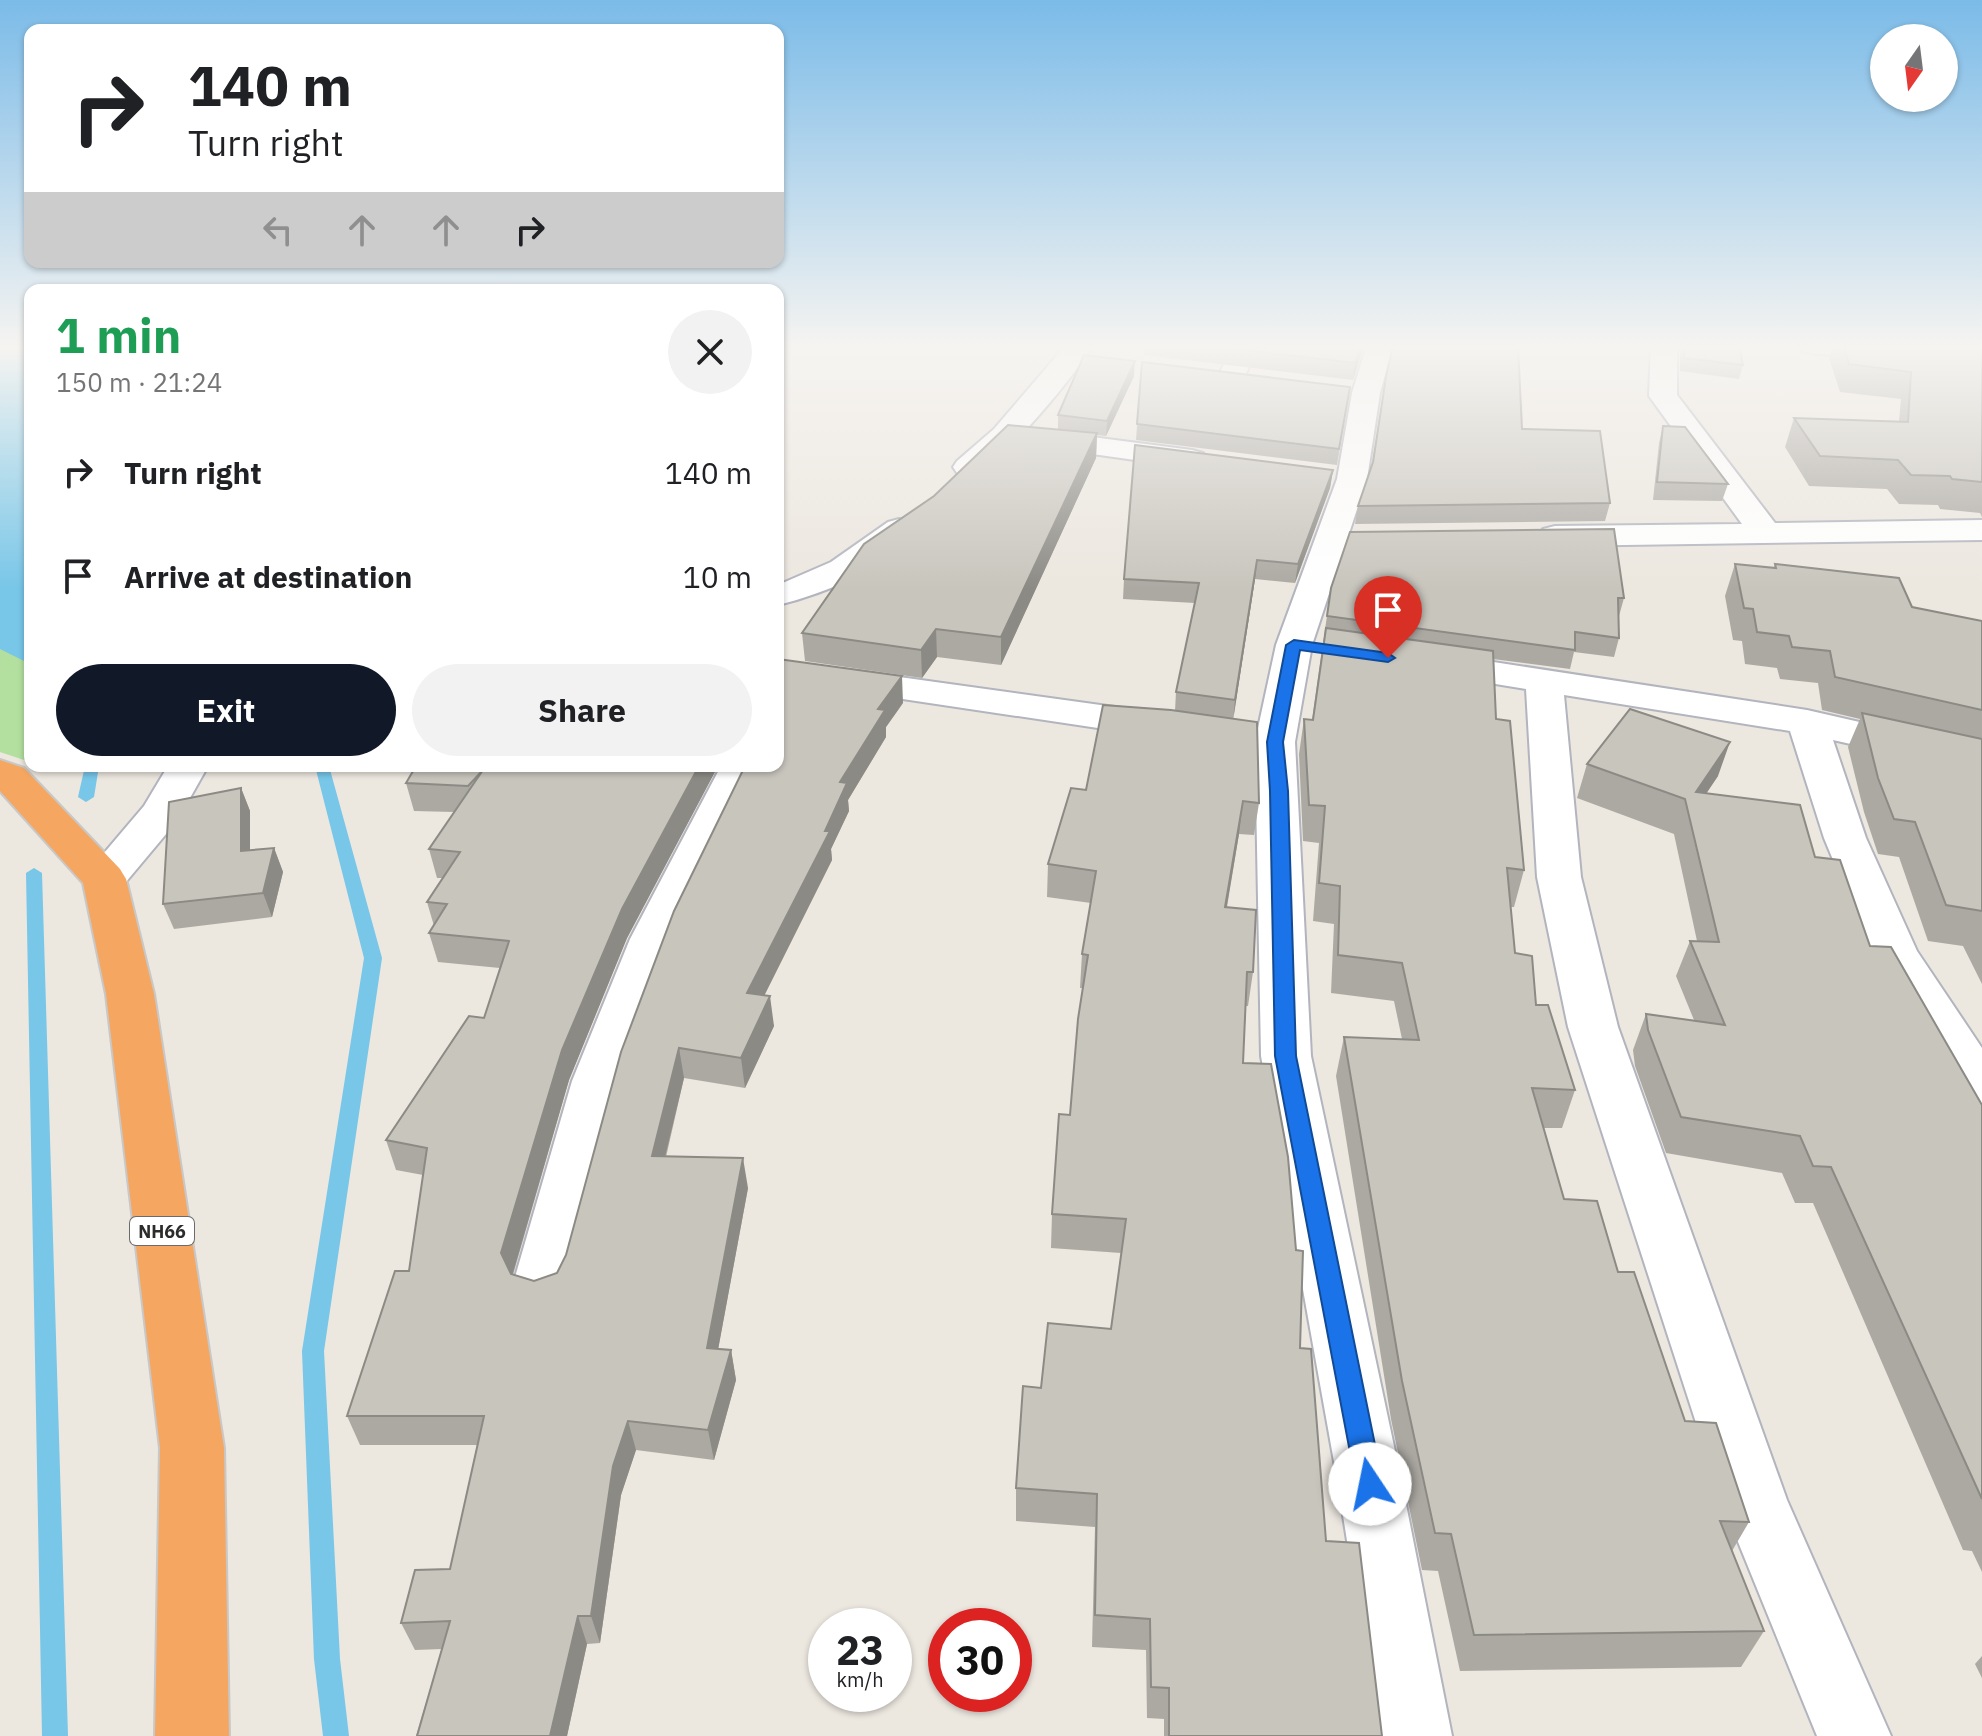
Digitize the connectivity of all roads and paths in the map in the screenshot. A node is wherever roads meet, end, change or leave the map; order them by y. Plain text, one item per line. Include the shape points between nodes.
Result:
1 (1013, 426) edge
2 (1345, 426) edge
3 (1686, 426) edge
4 (1004, 435) junction
5 (1225, 463) edge
6 (948, 486) edge
7 (924, 507) edge
8 (1982, 530) edge
9 (1765, 532) junction
10 (1523, 536) edge
11 (784, 593) edge
12 (1403, 660) edge
13 (804, 675) edge
14 (1544, 679) junction
15 (1807, 722) junction
16 (1196, 730) edge
17 (1982, 762) edge
18 (185, 772) edge
19 (738, 772) edge
20 (3, 777) edge
21 (104, 879) junction
22 (1982, 1089) edge
23 (542, 1284) edge
24 (192, 1736) edge
25 (1415, 1736) edge
26 (1854, 1736) edge

1 - 4 street
2 - 25 street via 1336,477 1348,536 1309,647 1259,739 1279,791 1286,1056
3 - 9 street
4 - 5 street
4 - 6 street
7 - 11 street via 877,548 819,582
8 - 9 street
9 - 10 street
12 - 14 street
13 - 16 street
14 - 15 street
14 - 26 street via 1559,877 1593,1027 1754,1500
15 - 17 street
15 - 22 street via 1845,838 1895,954
18 - 21 street via 162,812
19 - 23 street via 653,939 603,1067
20 - 21 highway, NH66
21 - 24 highway, NH66 via 130,994 192,1448

